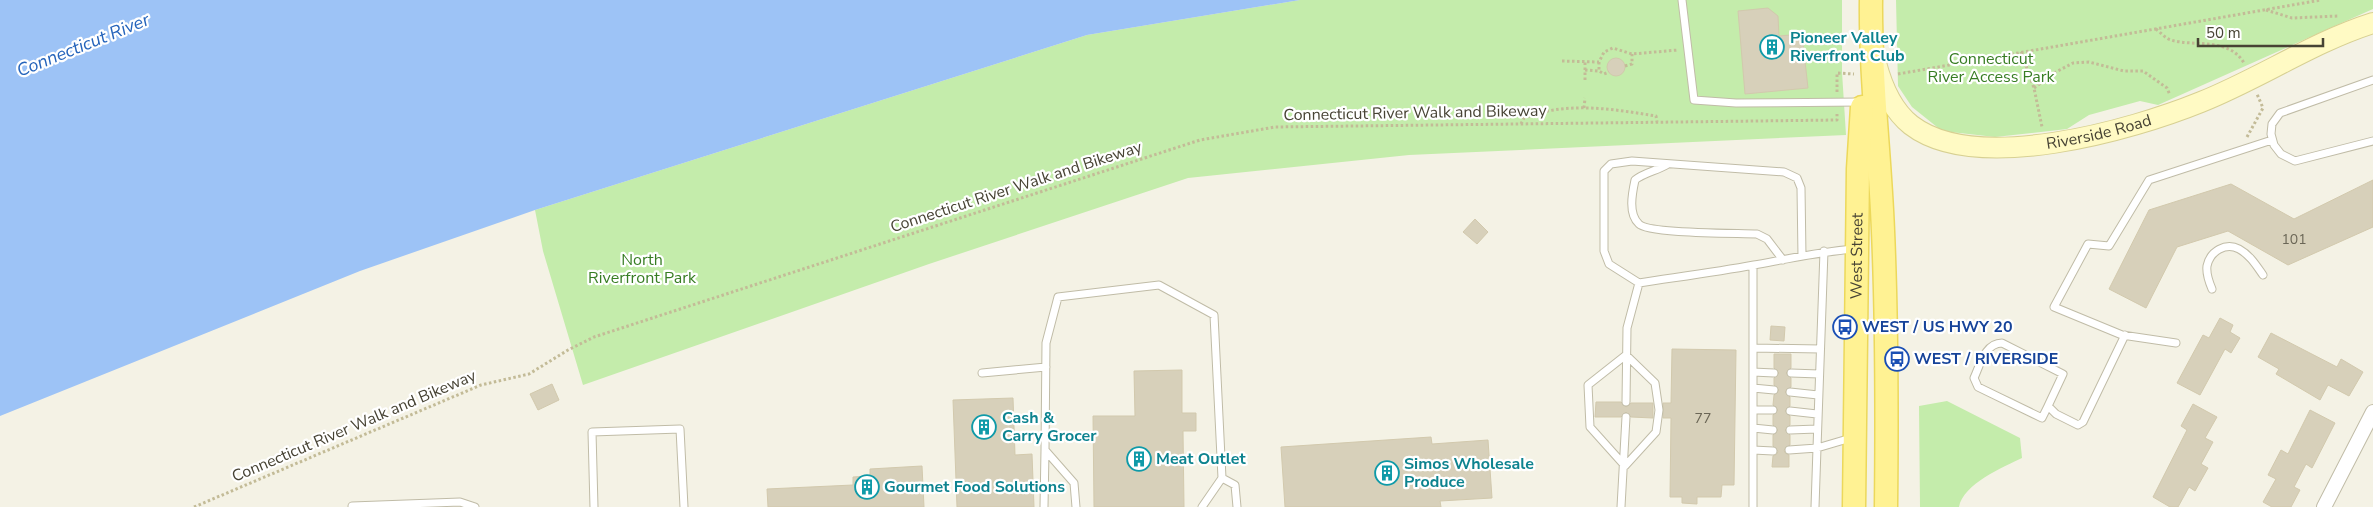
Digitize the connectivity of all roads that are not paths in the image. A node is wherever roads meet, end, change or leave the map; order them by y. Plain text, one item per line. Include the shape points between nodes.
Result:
1 (1682, 0) edge
2 (1871, 2) edge
3 (2373, 23) edge
4 (1870, 34) junction
5 (2373, 80) edge
6 (1863, 102) junction
7 (2272, 140) junction
8 (2373, 141) edge
9 (1668, 164) junction
10 (1884, 248) junction
11 (1856, 249) junction
12 (1824, 251) junction
13 (1802, 256) junction
14 (1783, 260) junction
15 (1753, 266) junction
16 (2263, 275) dead end
17 (1639, 283) junction
18 (2212, 289) dead end
19 (2125, 335) junction
20 (2176, 343) dead end
21 (1753, 348) junction
22 (1820, 349) junction
23 (1626, 355) junction
24 (1046, 367) junction
25 (1753, 372) junction
26 (982, 373) dead end
27 (1774, 373) dead end
28 (1791, 373) dead end
29 (1819, 374) junction
30 (1753, 388) junction
31 (1774, 390) dead end
32 (1790, 392) dead end
33 (1818, 395) junction
34 (1626, 402) dead end
35 (2048, 406) junction
36 (1753, 410) junction
37 (1773, 410) dead end
38 (1790, 411) dead end
39 (2373, 412) edge
40 (1817, 414) junction
41 (1626, 417) dead end
42 (1753, 428) junction
43 (1817, 429) junction
44 (1773, 430) dead end
45 (1790, 430) dead end
46 (1854, 438) junction
47 (1817, 448) junction
48 (1045, 450) junction
49 (1753, 450) junction
50 (1790, 450) dead end
51 (1773, 451) dead end
52 (1624, 466) junction
53 (1222, 478) junction
54 (352, 506) dead end
55 (475, 507) edge
56 (594, 507) edge
57 (684, 507) edge
58 (1044, 507) edge
59 (1076, 507) edge
60 (1202, 507) edge
61 (1236, 507) edge
62 (1621, 507) edge
63 (1753, 507) edge
64 (1815, 507) edge
65 (1854, 507) edge
66 (1886, 507) edge
67 (2324, 507) edge

1 - 6 lane via 1694,100 1736,103
2 - 4 main road, West Street
3 - 4 street, Riverside Road via 2340,35 2235,87 2173,113 2092,136 2020,146 1946,141 1910,124 1892,104 1881,80
4 - 6 main road, West Street
4 - 10 main road, West Street
5 - 7 lane via 2280,113 2272,124
6 - 11 main road, West Street
7 - 8 lane via 2281,154 2295,161
7 - 19 lane via 2149,180 2109,246 2088,244 2054,307
9 - 13 lane via 1784,172 1797,178 1801,188
9 - 14 lane via 1634,180 1633,217 1638,224 1644,228 1671,231 1757,234 1767,239
9 - 17 lane via 1632,161 1611,164 1604,171 1604,251 1609,264
10 - 11 main road
10 - 66 main road, West Street
11 - 12 lane
11 - 46 main road, West Street
12 - 13 lane
12 - 22 lane
13 - 14 lane
14 - 15 lane
15 - 17 lane
15 - 21 lane
16 - 18 lane via 2246,253 2227,246 2217,250 2207,266
17 - 23 lane via 1627,328
19 - 20 lane
19 - 35 lane via 2083,422 2078,425
21 - 22 lane
21 - 25 lane
22 - 29 lane
23 - 34 lane
23 - 52 lane via 1655,383 1659,410 1656,432
23 - 52 lane via 1588,385 1590,427
24 - 26 lane
24 - 48 lane
24 - 53 lane via 1046,343 1058,297 1159,285 1214,315
25 - 27 lane
25 - 30 lane
28 - 29 lane
29 - 33 lane
30 - 31 lane
30 - 36 lane
32 - 33 lane
33 - 40 lane
35 - 35 lane via 2063,374 2002,343 1996,343 1986,351 1974,378 1978,387 2042,418
36 - 37 lane
36 - 42 lane
38 - 40 lane
39 - 67 street
40 - 43 lane
41 - 52 lane
42 - 44 lane
42 - 49 lane
43 - 45 lane
43 - 47 lane
46 - 47 lane
46 - 65 main road, West Street
47 - 50 lane
47 - 64 lane
48 - 58 lane
48 - 59 lane via 1074,483
49 - 51 lane
49 - 63 lane
52 - 62 lane
53 - 60 lane
53 - 61 lane via 1235,485
54 - 55 lane via 460,502
56 - 57 lane via 592,432 680,429

